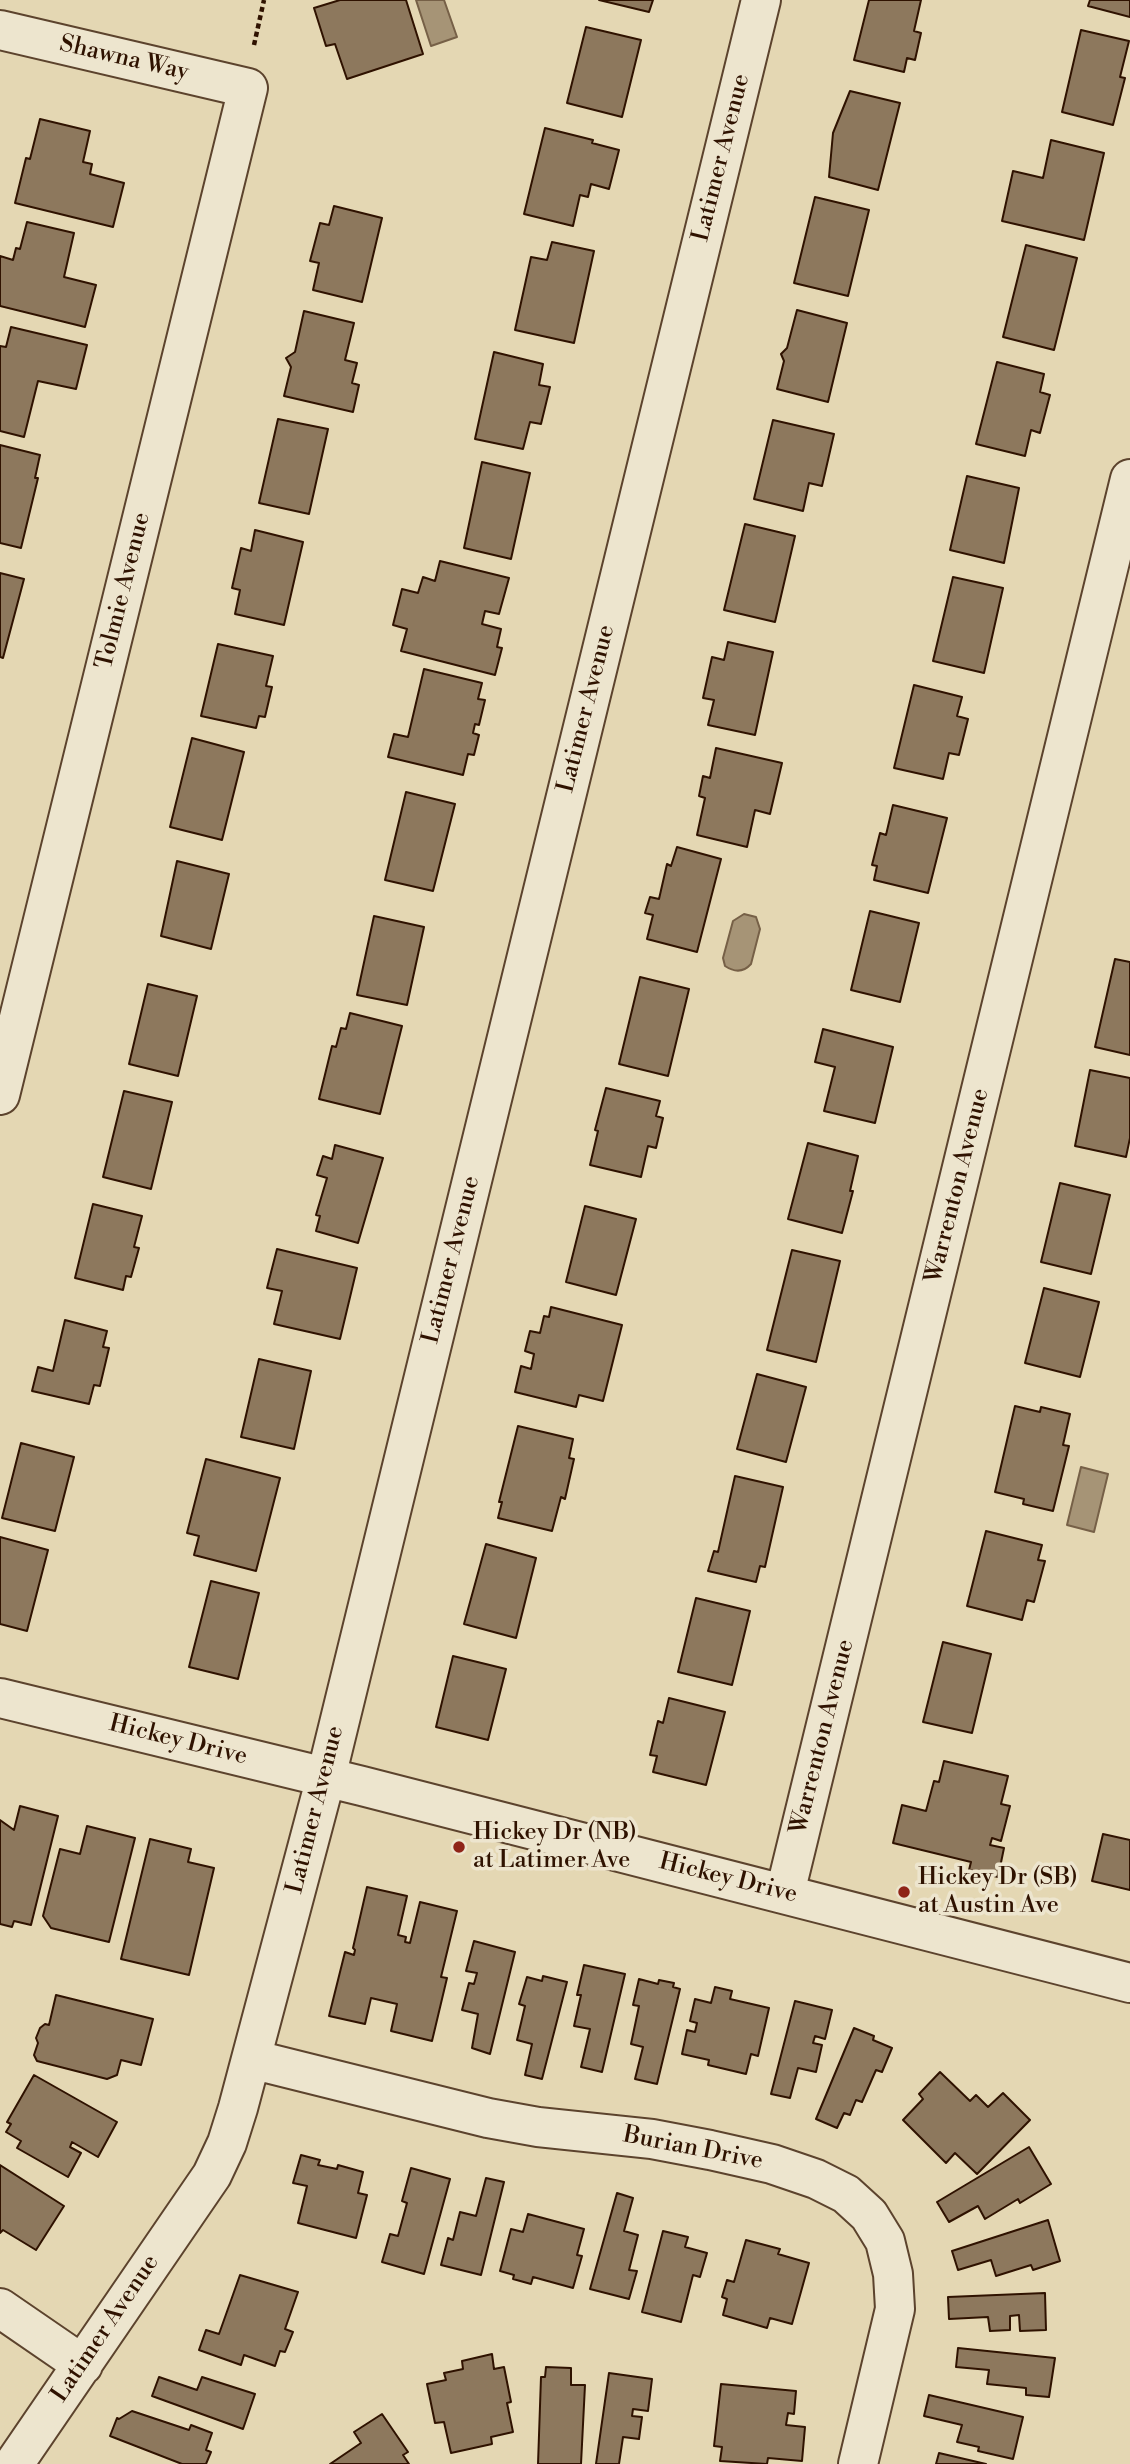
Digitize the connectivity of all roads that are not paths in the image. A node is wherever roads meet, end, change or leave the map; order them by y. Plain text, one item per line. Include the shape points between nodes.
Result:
1 (761, 0) edge
2 (0, 30) edge
3 (248, 88) joint
4 (1130, 479) edge
5 (0, 1095) edge
6 (0, 1698) edge
7 (326, 1777) junction
8 (785, 1894) junction
9 (1130, 1983) edge
10 (251, 2059) junction
11 (0, 2308) edge
12 (83, 2365) junction
13 (14, 2464) edge
14 (858, 2464) edge

1 - 7 street, Latimer Avenue
2 - 3 street, Shawna Way
3 - 5 street, Tolmie Avenue
4 - 8 street, Warrenton Avenue
6 - 7 street, Hickey Drive
7 - 8 street, Hickey Drive
7 - 10 street, Latimer Avenue
8 - 9 street, Hickey Drive
10 - 12 street, Latimer Avenue via 227,2143 212,2175
10 - 14 street, Burian Drive via 488,2118 722,2153 794,2171 846,2194 869,2215 885,2241 895,2309
11 - 12 street
12 - 13 street, Latimer Avenue

